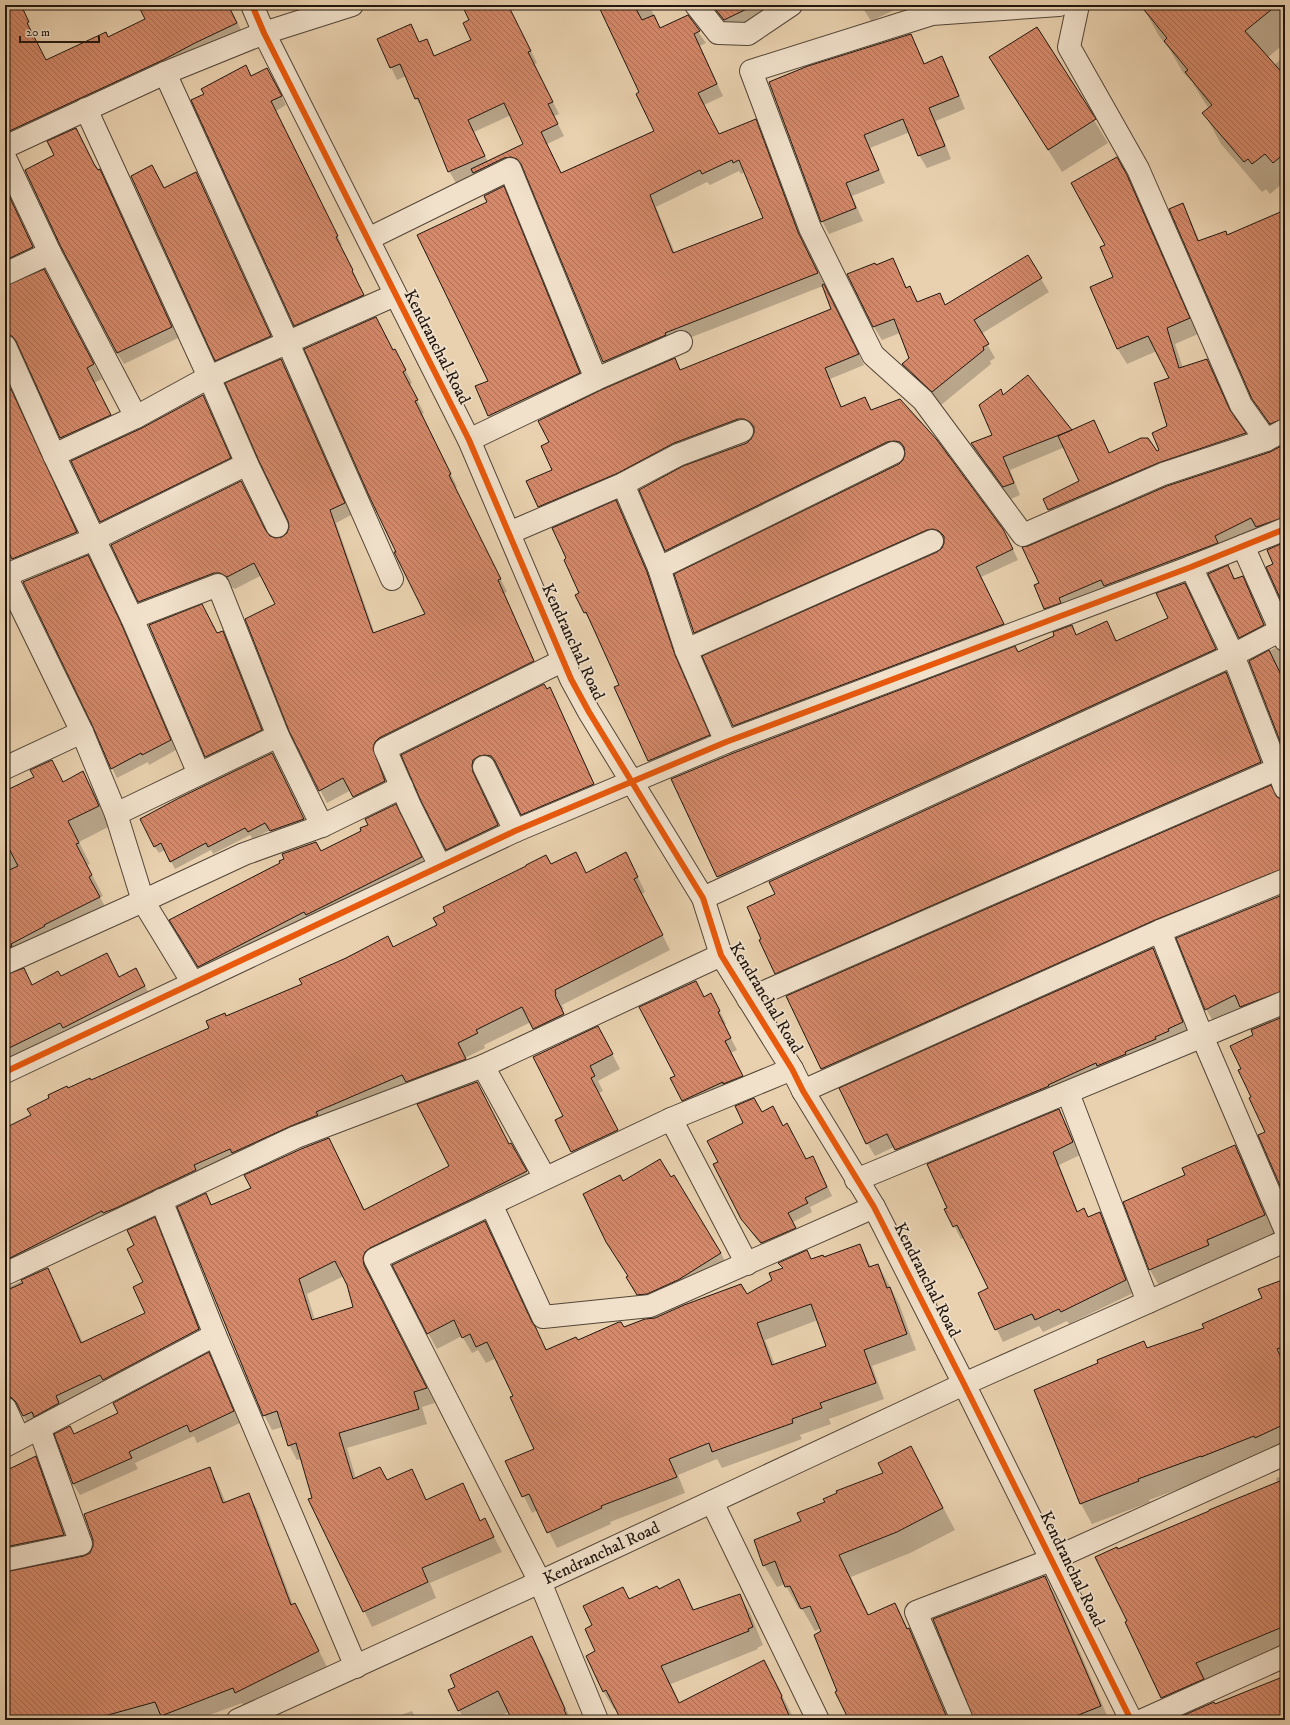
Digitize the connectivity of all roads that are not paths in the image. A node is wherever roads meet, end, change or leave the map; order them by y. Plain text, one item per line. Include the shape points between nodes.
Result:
1 (252, 5) edge
2 (696, 5) edge
3 (791, 5) edge
4 (1059, 5) edge
5 (1078, 5) edge
6 (346, 6) edge
7 (264, 33) junction
8 (165, 73) junction
9 (86, 109) junction
10 (5, 147) edge
11 (5, 158) edge
12 (368, 239) junction
13 (50, 253) junction
14 (5, 274) edge
15 (395, 295) junction
16 (681, 342) dead end
17 (288, 343) junction
18 (5, 346) edge
19 (209, 376) junction
20 (596, 379) junction
21 (136, 417) junction
22 (1285, 430) edge
23 (742, 431) dead end
24 (468, 440) junction
25 (1266, 440) junction
26 (893, 453) dead end
27 (54, 455) junction
28 (247, 464) junction
29 (623, 484) junction
30 (277, 526) dead end
31 (1285, 529) edge
32 (509, 533) junction
33 (94, 539) junction
34 (932, 541) dead end
35 (1243, 546) junction
36 (1191, 566) junction
37 (659, 568) junction
38 (5, 574) edge
39 (392, 579) dead end
40 (132, 618) junction
41 (1284, 632) edge
42 (686, 650) junction
43 (1234, 655) junction
44 (564, 660) junction
45 (82, 732) junction
46 (278, 736) junction
47 (726, 742) junction
48 (484, 767) dead end
49 (5, 768) edge
50 (199, 774) junction
51 (1281, 778) edge
52 (633, 782) junction
53 (402, 787) junction
54 (116, 814) junction
55 (322, 826) junction
56 (515, 831) junction
57 (440, 866) junction
58 (1285, 880) edge
59 (703, 898) junction
60 (143, 901) junction
61 (1160, 931) junction
62 (721, 956) junction
63 (5, 963) edge
64 (193, 983) junction
65 (748, 999) junction
66 (1285, 1002) edge
67 (1202, 1036) junction
68 (483, 1066) junction
69 (792, 1069) junction
70 (5, 1072) edge
71 (803, 1091) junction
72 (1068, 1094) junction
73 (671, 1119) junction
74 (545, 1178) junction
75 (856, 1180) junction
76 (161, 1200) junction
77 (491, 1204) junction
78 (874, 1207) junction
79 (1285, 1229) edge
80 (1285, 1241) edge
81 (747, 1264) junction
82 (5, 1274) edge
83 (1148, 1302) junction
84 (215, 1335) junction
85 (964, 1384) junction
86 (5, 1408) edge
87 (39, 1428) junction
88 (12, 1442) edge
89 (1285, 1454) edge
90 (712, 1502) junction
91 (5, 1560) edge
92 (1052, 1560) junction
93 (540, 1582) junction
94 (1285, 1656) edge
95 (356, 1667) junction
96 (238, 1720) edge
97 (597, 1720) edge
98 (818, 1720) edge
99 (962, 1720) edge
100 (1131, 1720) edge
101 (1143, 1720) edge

1 - 7 street, Kendranchal Road
2 - 3 street via 718,33 748,34
4 - 25 street via 932,14 751,71 810,228 873,355 923,400 1023,535 1163,474
5 - 25 street via 1069,47 1138,168 1241,404
6 - 7 street
7 - 8 street
7 - 12 street, Kendranchal Road
8 - 9 street
8 - 17 street
9 - 10 street
9 - 19 street
11 - 13 street
12 - 15 street, Kendranchal Road
12 - 20 street via 510,169
13 - 14 street
13 - 21 street
15 - 17 street
15 - 24 street, Kendranchal Road
16 - 20 street
17 - 19 street
17 - 39 street
18 - 27 street
19 - 21 street
19 - 28 street
20 - 24 street
21 - 27 street
22 - 25 street
23 - 29 street via 678,455
24 - 32 street, Kendranchal Road
26 - 37 street
27 - 33 street
28 - 30 street
28 - 33 street
29 - 32 street
29 - 37 street
31 - 35 street
32 - 44 street, Kendranchal Road
33 - 38 street
33 - 40 street
34 - 42 street
35 - 36 street
35 - 41 street
36 - 43 street
36 - 47 street
37 - 42 street
38 - 45 street
40 - 46 street via 218,585
40 - 50 street
41 - 43 street
42 - 47 street
43 - 51 street
43 - 59 street
44 - 52 street, Kendranchal Road via 571,679
44 - 53 street via 385,749
45 - 49 street
45 - 54 street
46 - 50 street
46 - 55 street
47 - 52 street
48 - 56 street
50 - 54 street
51 - 65 street
52 - 56 street
52 - 59 street, Kendranchal Road
53 - 55 street
53 - 57 street
54 - 60 street
55 - 60 street via 244,854
56 - 57 street
57 - 64 street
58 - 61 street
59 - 62 street, Kendranchal Road
60 - 63 street
60 - 64 street
61 - 67 street
61 - 71 street
62 - 65 street, Kendranchal Road
62 - 68 street
64 - 70 street
65 - 69 street, Kendranchal Road
66 - 67 street
67 - 72 street
67 - 79 street
68 - 74 street
68 - 76 street via 296,1137
69 - 71 street, Kendranchal Road
69 - 73 street
71 - 75 street, Kendranchal Road
72 - 75 street
72 - 83 street
73 - 74 street
73 - 81 street
74 - 77 street
75 - 78 street, Kendranchal Road
76 - 82 street
76 - 84 street
77 - 81 street via 543,1317 650,1306
77 - 93 street via 375,1259
78 - 81 street
78 - 85 street, Kendranchal Road
80 - 83 street, Kendranchal Road
83 - 85 street, Kendranchal Road
84 - 87 street
84 - 95 street
85 - 90 street, Kendranchal Road
85 - 92 street, Kendranchal Road
86 - 88 street
87 - 88 street
87 - 91 street via 81,1544
89 - 92 street
90 - 93 street, Kendranchal Road
90 - 98 street
92 - 99 street via 916,1612
92 - 100 street, Kendranchal Road
93 - 95 street, Kendranchal Road
93 - 97 street
94 - 101 street
95 - 96 street, Kendranchal Road

